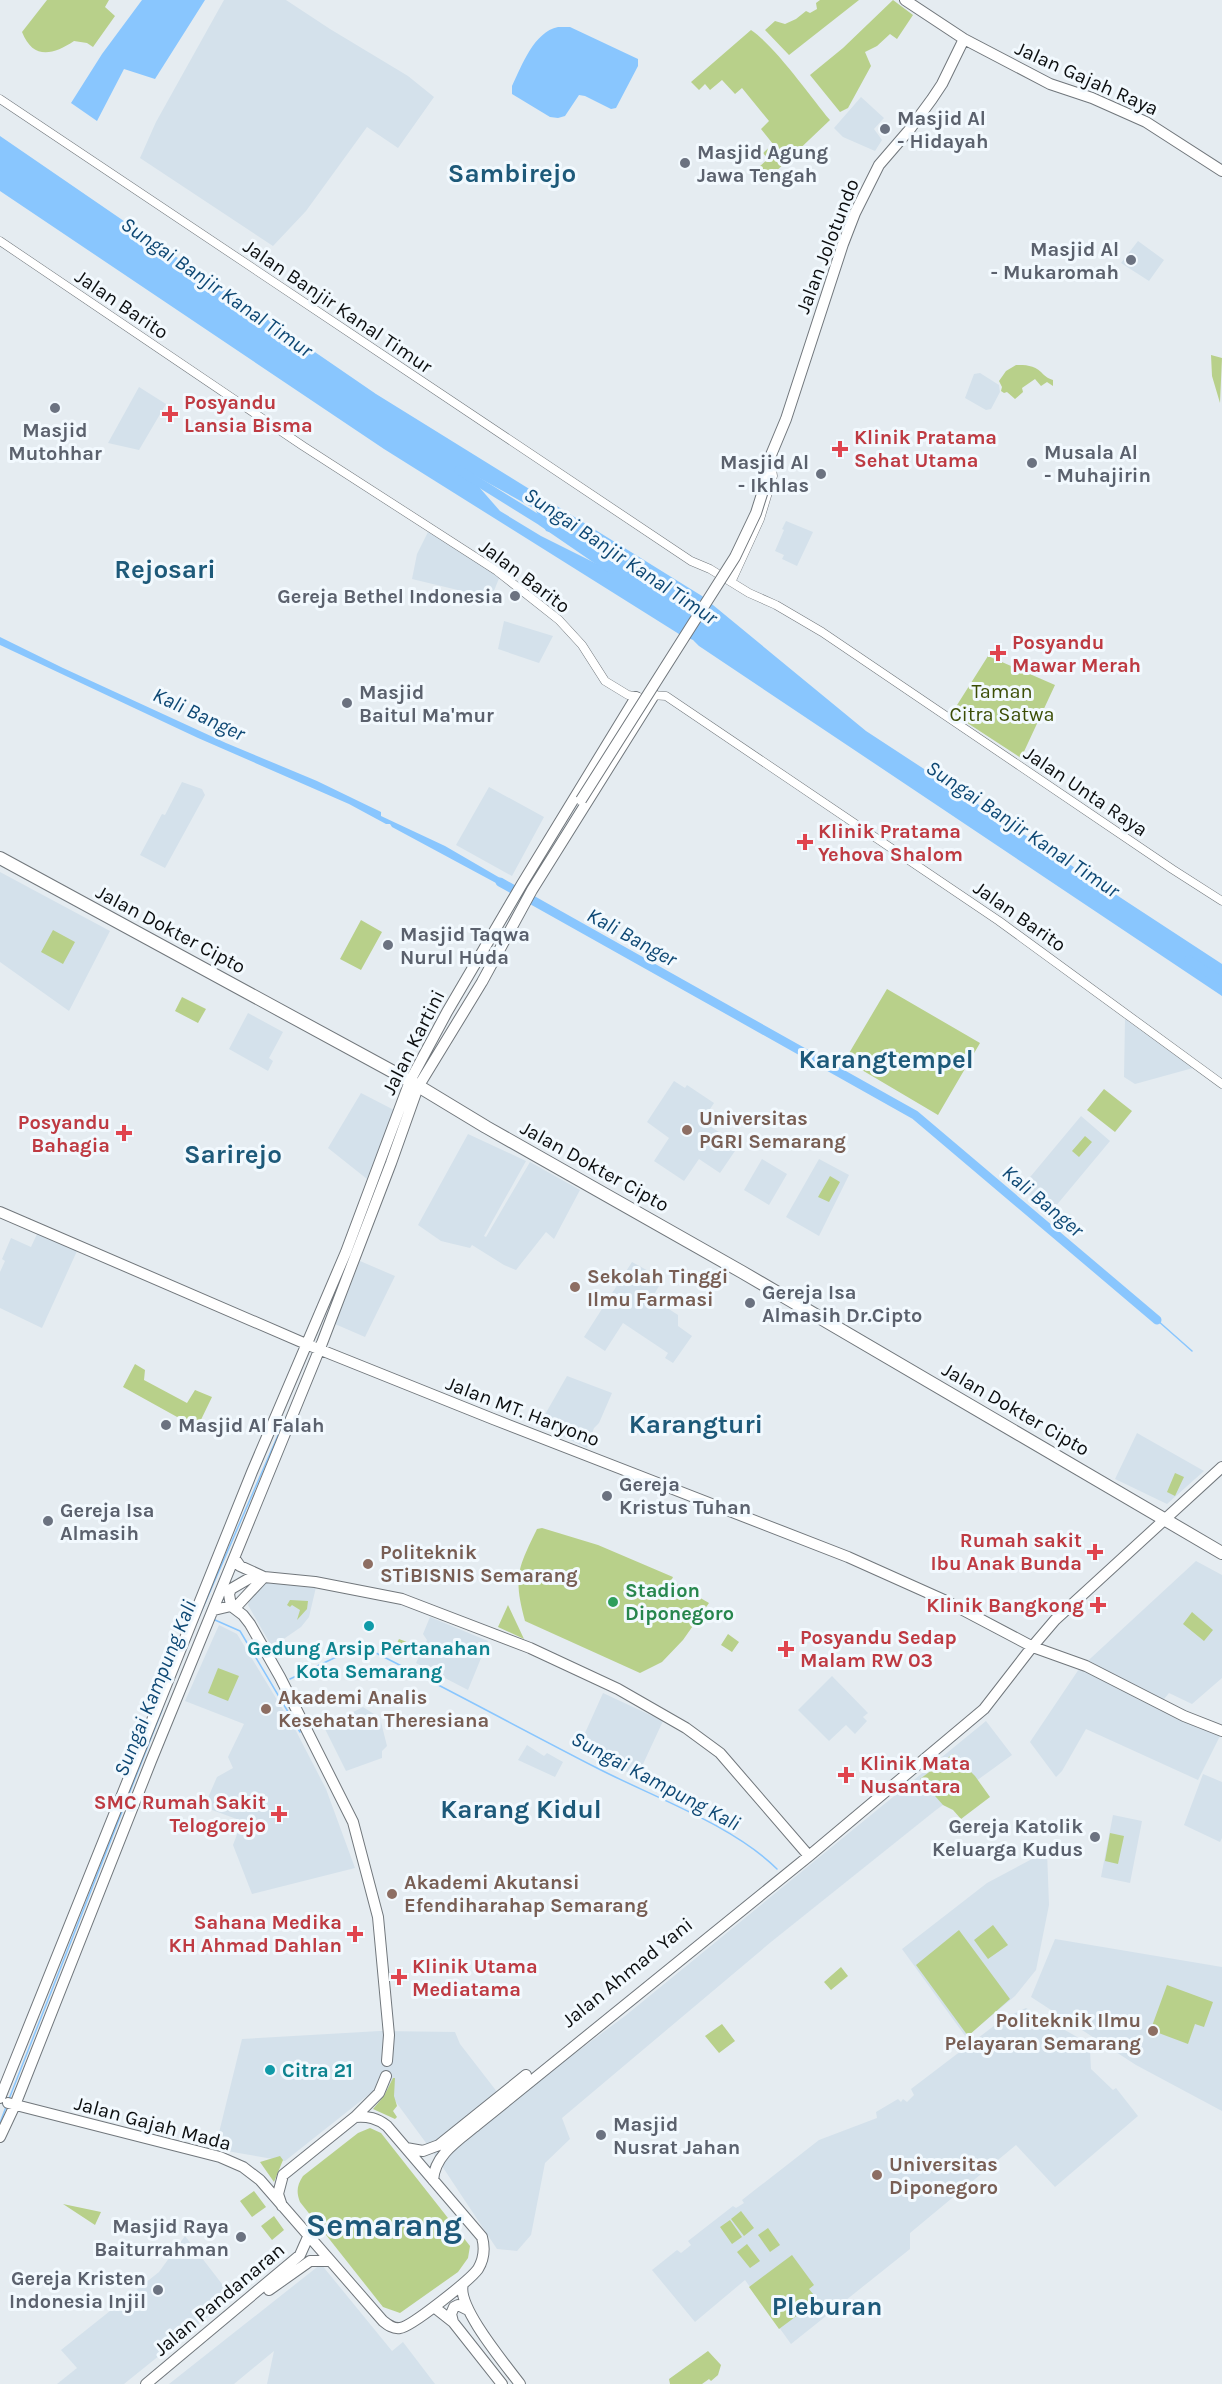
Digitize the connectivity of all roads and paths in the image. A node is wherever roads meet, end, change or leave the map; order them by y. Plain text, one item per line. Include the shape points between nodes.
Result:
1 (905, 0) edge
2 (967, 40) junction
3 (0, 99) edge
4 (1222, 171) edge
5 (0, 241) edge
6 (769, 470) junction
7 (714, 568) junction
8 (734, 581) junction
9 (654, 695) junction
10 (636, 697) junction
11 (578, 805) junction
12 (0, 858) edge
13 (1222, 901) edge
14 (414, 1084) junction
15 (1222, 1084) edge
16 (0, 1212) edge
17 (293, 1338) junction
18 (306, 1344) junction
19 (318, 1353) junction
20 (296, 1368) junction
21 (1222, 1467) edge
22 (1165, 1519) junction
23 (1222, 1553) edge
24 (235, 1559) junction
25 (259, 1576) junction
26 (227, 1587) junction
27 (233, 1607) junction
28 (214, 1610) junction
29 (1032, 1647) junction
30 (1222, 1731) edge
31 (811, 1852) junction
32 (387, 2061) dead end
33 (386, 2076) dead end
34 (0, 2099) edge
35 (14, 2104) junction
36 (355, 2117) junction
37 (0, 2137) edge
38 (406, 2148) junction
39 (433, 2180) junction
40 (282, 2206) junction
41 (308, 2237) junction
42 (329, 2261) junction
43 (463, 2284) junction
44 (434, 2307) junction
45 (466, 2308) junction
46 (453, 2322) junction
47 (146, 2384) edge
48 (156, 2384) edge
49 (502, 2384) edge
50 (520, 2384) edge

1 - 2 main road, Jalan Gajah Raya
2 - 4 main road, Jalan Gajah Raya via 1050,84 1129,113
2 - 6 main road, Jalan Jolotundo via 950,79 879,165 855,213 779,438 782,443
3 - 7 street, Jalan Banjir Kanal Timur via 691,561
5 - 10 street, Jalan Barito via 303,446 497,571 559,620 582,645 604,681
6 - 7 street via 739,541 728,560
6 - 8 street via 773,476 760,519
6 - 11 main road, Jalan Kartini, bridge via 756,513 735,557
7 - 8 street, Jalan Unta Raya
8 - 13 street, Jalan Unta Raya via 822,632
9 - 10 street, Jalan Barito
9 - 11 main road, Jalan Kartini
9 - 15 street, Jalan Barito via 666,696 954,890
10 - 11 main road, Jalan Kartini
11 - 14 main road, Jalan Kartini via 482,982
11 - 14 main road, Jalan Kartini via 517,893 447,1012
12 - 14 highway, Jalan Dokter Cipto
14 - 18 main road, Jalan Kartini
14 - 19 main road, Jalan Kartini via 391,1163
14 - 22 highway, Jalan Dokter Cipto
16 - 17 main road
17 - 18 main road
17 - 20 main road
18 - 19 main road
18 - 20 main road, Jalan Kartini
19 - 24 main road, Jalan Kartini
19 - 29 main road, Jalan MT. Haryono via 340,1356 848,1557 944,1600
20 - 34 main road, Jalan Kartini
21 - 22 main road, Jalan Ahmad Yani
22 - 23 highway, Jalan Dokter Cipto
22 - 29 main road, Jalan Ahmad Yani via 1072,1603
24 - 25 main road
24 - 26 main road, Jalan Kartini
25 - 26 main road
25 - 27 main road
25 - 31 main road via 395,1597 530,1648 618,1689 692,1731 720,1753
26 - 27 main road
26 - 28 main road, Jalan Kartini
27 - 28 main road
27 - 32 main road via 250,1624 280,1677 353,1822 378,1917 389,2035
28 - 35 main road, Jalan Kartini
29 - 30 main road, Jalan MT. Haryono via 1086,1666
29 - 31 main road, Jalan Ahmad Yani via 986,1707
31 - 38 main road, Jalan Ahmad Yani via 439,2145 417,2151
31 - 39 main road, Jalan Ahmad Yani via 460,2139 440,2157
33 - 36 main road via 379,2093
34 - 35 main road, Jalan Gajah Mada
35 - 37 main road, Jalan Kartini
35 - 40 main road, Jalan Gajah Mada via 231,2161 254,2174
36 - 38 main road, Jalan Gajah Mada via 380,2120
36 - 40 main road via 283,2175 278,2194
38 - 39 main road, Jalan Gajah Mada
39 - 43 main road, Jalan Gajah Mada via 482,2237 482,2261
40 - 41 main road, Jalan Gajah Mada
41 - 42 main road, Jalan Gajah Mada
41 - 47 main road, Jalan Pandanaran via 300,2255
42 - 44 main road, Jalan Gajah Mada via 392,2327 403,2328
42 - 48 main road, Jalan Pandanaran via 310,2261 276,2284
43 - 44 main road, Jalan Gajah Mada
43 - 45 main road
44 - 46 main road
45 - 46 main road via 454,2307
45 - 50 main road
46 - 49 main road

